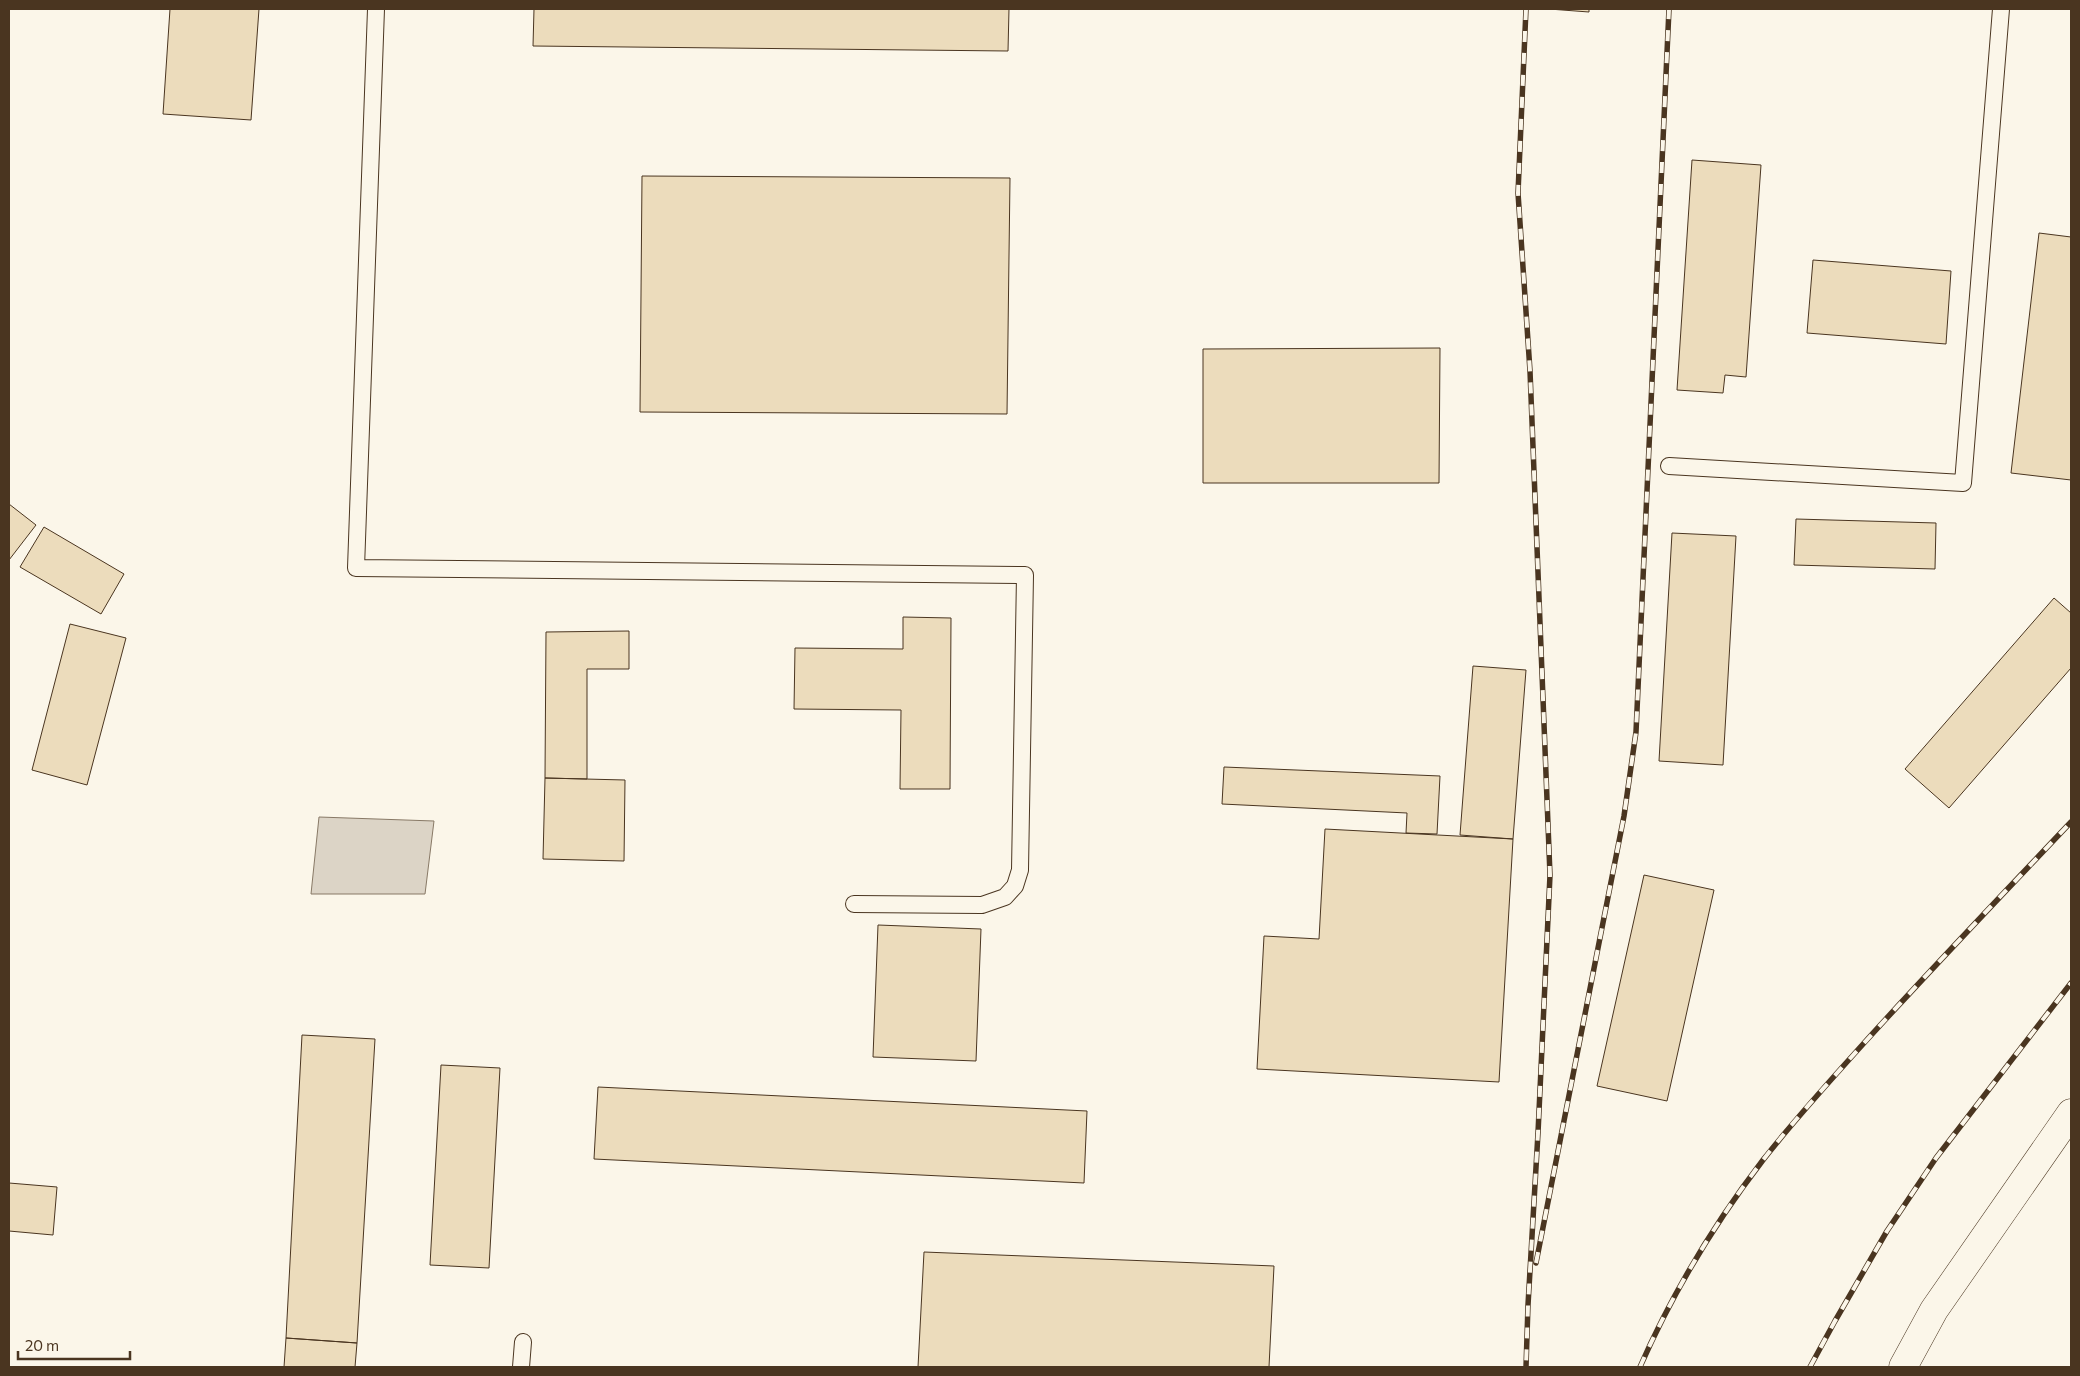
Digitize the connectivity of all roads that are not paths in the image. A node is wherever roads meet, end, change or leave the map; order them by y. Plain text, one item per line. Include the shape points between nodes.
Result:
1 (376, 9) edge
2 (2002, 9) edge
3 (1669, 466) dead end
4 (854, 904) dead end
5 (2071, 1113) edge
6 (523, 1342) dead end
7 (521, 1367) edge
8 (1903, 1367) edge

1 - 4 lane via 356,568 1025,575 1020,870 1015,886 1005,896 982,905
2 - 3 lane via 1963,483
5 - 8 street via 1934,1310
6 - 7 lane

